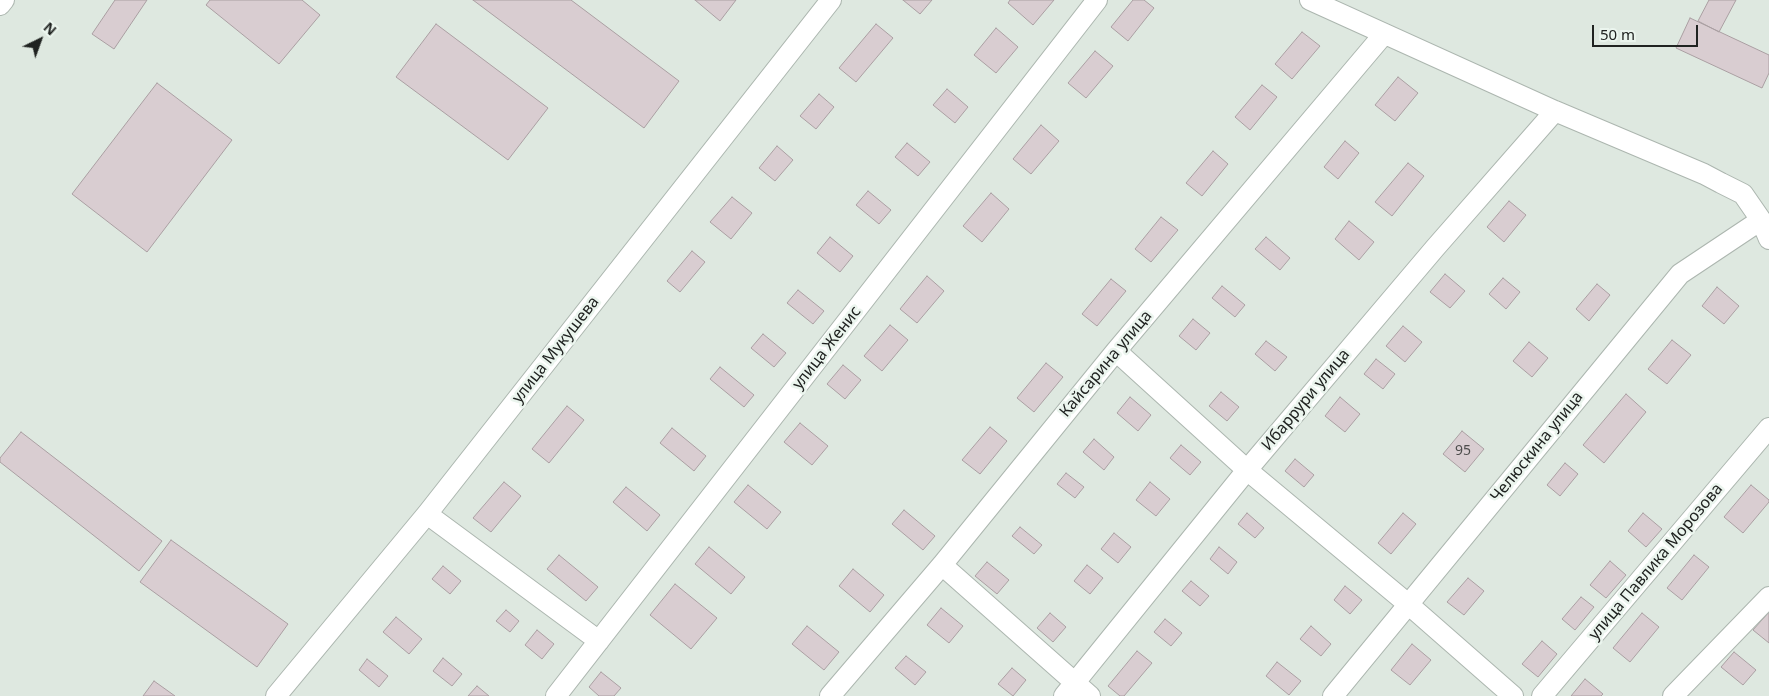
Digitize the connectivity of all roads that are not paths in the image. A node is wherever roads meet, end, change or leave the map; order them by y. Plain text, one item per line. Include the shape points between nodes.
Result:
1 (4, 0) edge
2 (831, 0) edge
3 (1098, 0) edge
4 (1310, 0) edge
5 (0, 5) edge
6 (1384, 34) junction
7 (1556, 111) junction
8 (1765, 222) edge
9 (1769, 239) edge
10 (1116, 350) junction
11 (1769, 428) edge
12 (1247, 470) junction
13 (427, 514) junction
14 (942, 565) junction
15 (1769, 597) edge
16 (1408, 604) junction
17 (599, 641) junction
18 (1070, 689) edge
19 (276, 696) edge
20 (556, 696) edge
21 (830, 696) edge
22 (1090, 696) edge
23 (1333, 696) edge
24 (1513, 696) edge
25 (1542, 696) edge
26 (1674, 696) edge

1 - 5 street
2 - 13 street, улица Мукушева
3 - 17 street, улица Женис
4 - 6 street
6 - 7 street
6 - 10 street, Кайсарина улица
7 - 8 street via 1704,174 1742,194
7 - 12 street, Ибаррури улица
8 - 9 street
8 - 16 street, Челюскина улица via 1680,274
10 - 12 street
10 - 14 street, Кайсарина улица
11 - 25 street, улица Павлика Морозова
12 - 16 street
12 - 18 street, Ибаррури улица
13 - 17 street
13 - 19 street, улица Мукушева
14 - 18 street
14 - 21 street, Кайсарина улица
15 - 26 street
16 - 23 street, Челюскина улица
16 - 24 street
17 - 20 street, улица Женис
18 - 22 street

